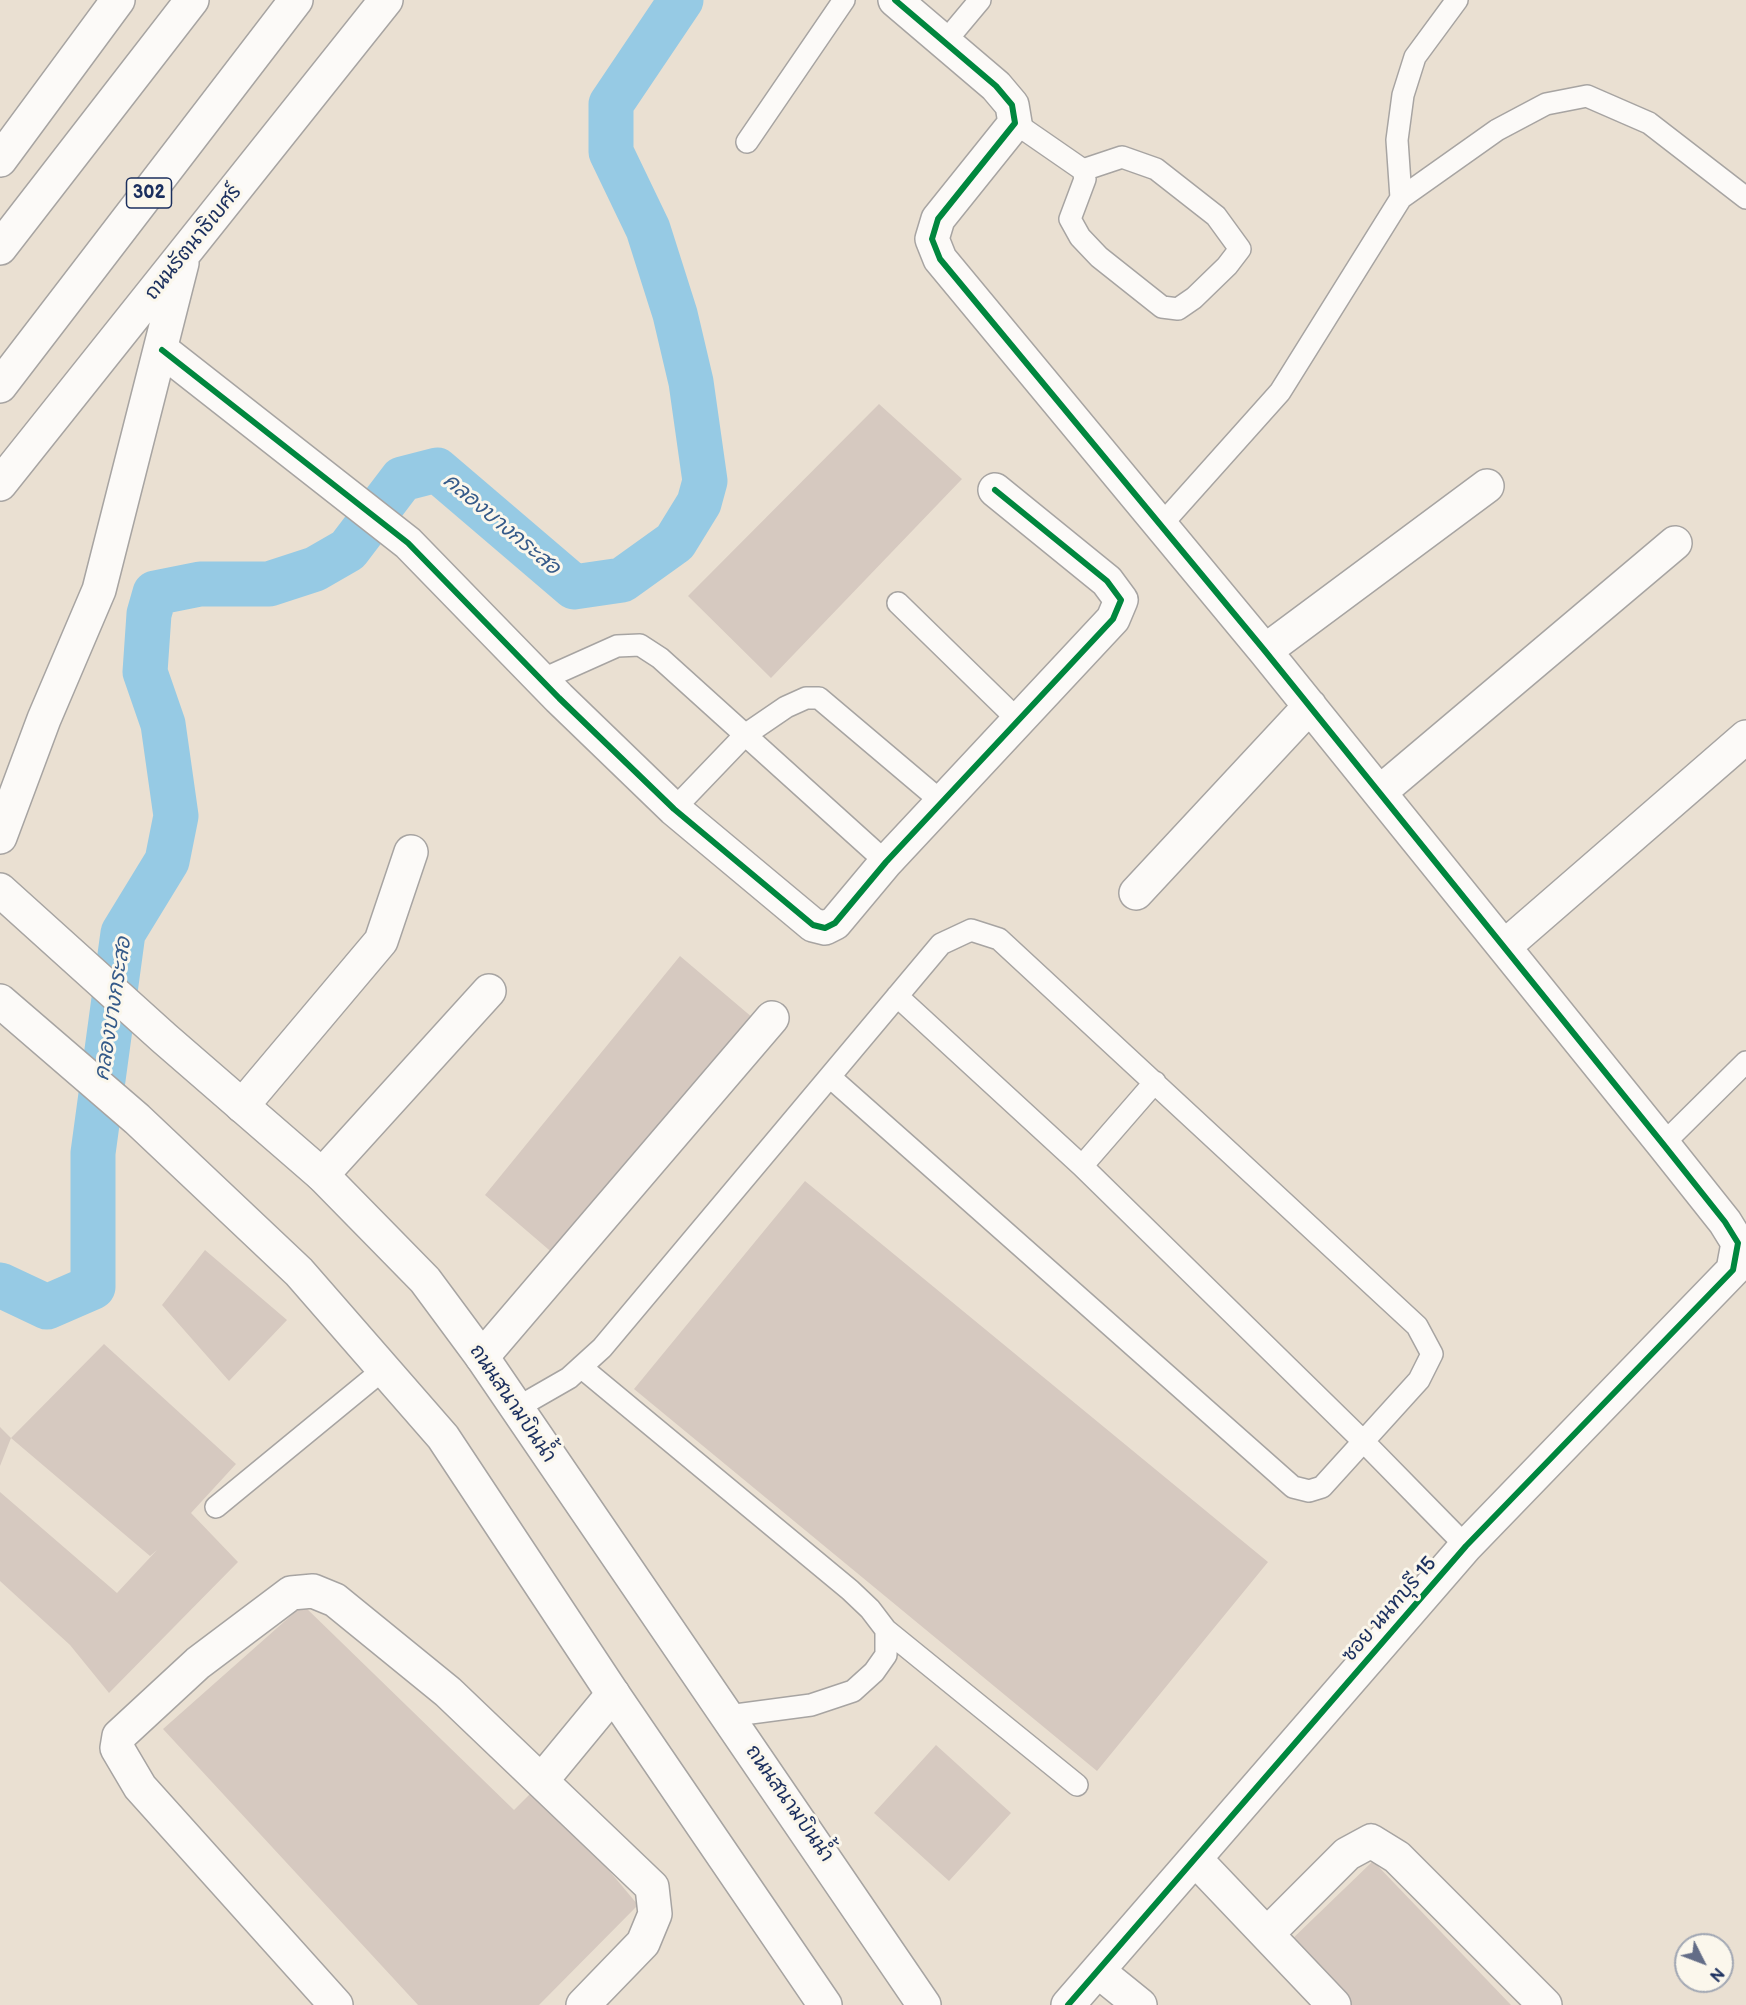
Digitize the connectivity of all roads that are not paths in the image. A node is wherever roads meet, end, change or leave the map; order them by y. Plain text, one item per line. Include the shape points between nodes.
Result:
1 (118, 0) edge
2 (192, 0) edge
3 (296, 0) edge
4 (386, 0) edge
5 (844, 0) edge
6 (895, 0) edge
7 (980, 0) edge
8 (1457, 0) edge
9 (944, 44) junction
10 (1015, 123) junction
11 (747, 142) dead end
12 (0, 160) edge
13 (1083, 170) junction
14 (1401, 198) junction
15 (1746, 198) edge
16 (0, 248) edge
17 (184, 255) junction
18 (162, 350) junction
19 (0, 386) edge
20 (0, 484) edge
21 (1487, 486) dead end
22 (996, 490) dead end
23 (1162, 524) junction
24 (1676, 543) dead end
25 (898, 603) dead end
26 (1265, 651) junction
27 (541, 680) junction
28 (1310, 706) junction
29 (1018, 720) junction
30 (745, 735) junction
31 (1746, 737) edge
32 (1380, 792) junction
33 (942, 802) junction
34 (674, 809) junction
35 (0, 837) edge
36 (411, 852) dead end
37 (886, 862) junction
38 (0, 890) edge
39 (1136, 892) dead end
40 (1504, 947) junction
41 (489, 991) dead end
42 (897, 996) junction
43 (0, 1001) edge
44 (772, 1018) dead end
45 (1746, 1062) edge
46 (830, 1077) junction
47 (1155, 1082) junction
48 (242, 1106) junction
49 (1663, 1144) junction
50 (1082, 1166) junction
51 (322, 1176) junction
52 (1742, 1240) edge
53 (482, 1357) junction
54 (581, 1367) junction
55 (384, 1370) junction
56 (515, 1409) junction
57 (1365, 1443) junction
58 (216, 1507) dead end
59 (1466, 1546) junction
60 (886, 1630) junction
61 (613, 1694) junction
62 (728, 1716) junction
63 (542, 1780) junction
64 (1077, 1785) dead end
65 (1196, 1860) junction
66 (1267, 1934) junction
67 (1098, 1971) junction
68 (336, 2005) edge
69 (583, 2005) edge
70 (825, 2005) edge
71 (924, 2005) edge
72 (1068, 2005) edge
73 (1140, 2005) edge
74 (1334, 2005) edge
75 (1545, 2005) edge

1 - 12 street
2 - 16 street
3 - 19 street, 302
4 - 17 street, ถนนรัตนาธิเบศร์
5 - 11 lane
6 - 9 street
7 - 9 lane
8 - 14 lane via 1414,57 1403,95 1396,140
9 - 10 street via 996,86 1012,105
10 - 13 lane
10 - 23 street via 938,219 932,239 940,259
13 - 13 lane via 1085,179 1070,219 1080,237 1162,307 1178,309 1194,298 1240,249 1216,216 1156,169 1122,157
14 - 15 lane via 1497,130 1546,104 1587,96 1649,123
14 - 23 lane via 1280,392
17 - 18 street
17 - 20 street, ถนนรัตนาธิเบศร์
18 - 27 street via 408,543
18 - 35 street via 99,590 44,719
21 - 26 street
22 - 29 street via 1107,581 1121,600 1113,619
23 - 26 street
24 - 32 street
25 - 29 lane
26 - 28 street
27 - 30 lane via 616,646 640,645 660,658
27 - 34 street
28 - 32 street
28 - 39 street
29 - 33 street
30 - 33 lane via 786,707 806,698 819,698
30 - 34 lane
30 - 37 lane
31 - 40 street
32 - 40 street
33 - 37 street
34 - 37 street via 813,925 825,928 835,923
36 - 48 street via 381,941
38 - 48 street, ถนนสนามบินน้ำ
40 - 49 street
41 - 51 street
42 - 46 lane
42 - 47 lane via 941,944 971,930 999,939
42 - 50 lane
43 - 55 street via 137,1119 299,1272
44 - 53 street
45 - 49 lane
46 - 54 lane via 602,1348
46 - 57 lane via 1293,1487 1309,1491 1322,1487
47 - 50 lane
47 - 57 lane via 1417,1326 1432,1354 1419,1380
48 - 51 street, ถนนสนามบินน้ำ
49 - 52 street
50 - 57 lane
51 - 53 street, ถนนสนามบินน้ำ via 425,1280
52 - 59 street, ซอย นนทบุรี 15 via 1733,1270
53 - 56 street, ถนนสนามบินน้ำ
54 - 56 lane
54 - 60 lane via 850,1590
55 - 58 lane
55 - 61 street via 443,1437
56 - 62 street, ถนนสนามบินน้ำ
57 - 59 lane
59 - 65 street, ซอย นนทบุรี 15
60 - 62 lane via 886,1655 854,1691 811,1705
60 - 64 lane
61 - 63 street
61 - 70 street
62 - 71 street, ถนนสนามบินน้ำ
63 - 68 street via 448,1692 335,1600 313,1591 291,1593 198,1663 118,1736 117,1748 140,1787
63 - 69 street via 652,1887 655,1914 643,1943
65 - 66 street
65 - 67 street, ซอย นนทบุรี 15
66 - 74 street
66 - 75 street via 1347,1854 1371,1841 1397,1857
67 - 72 street, ซอย นนทบุรี 15
67 - 73 street

